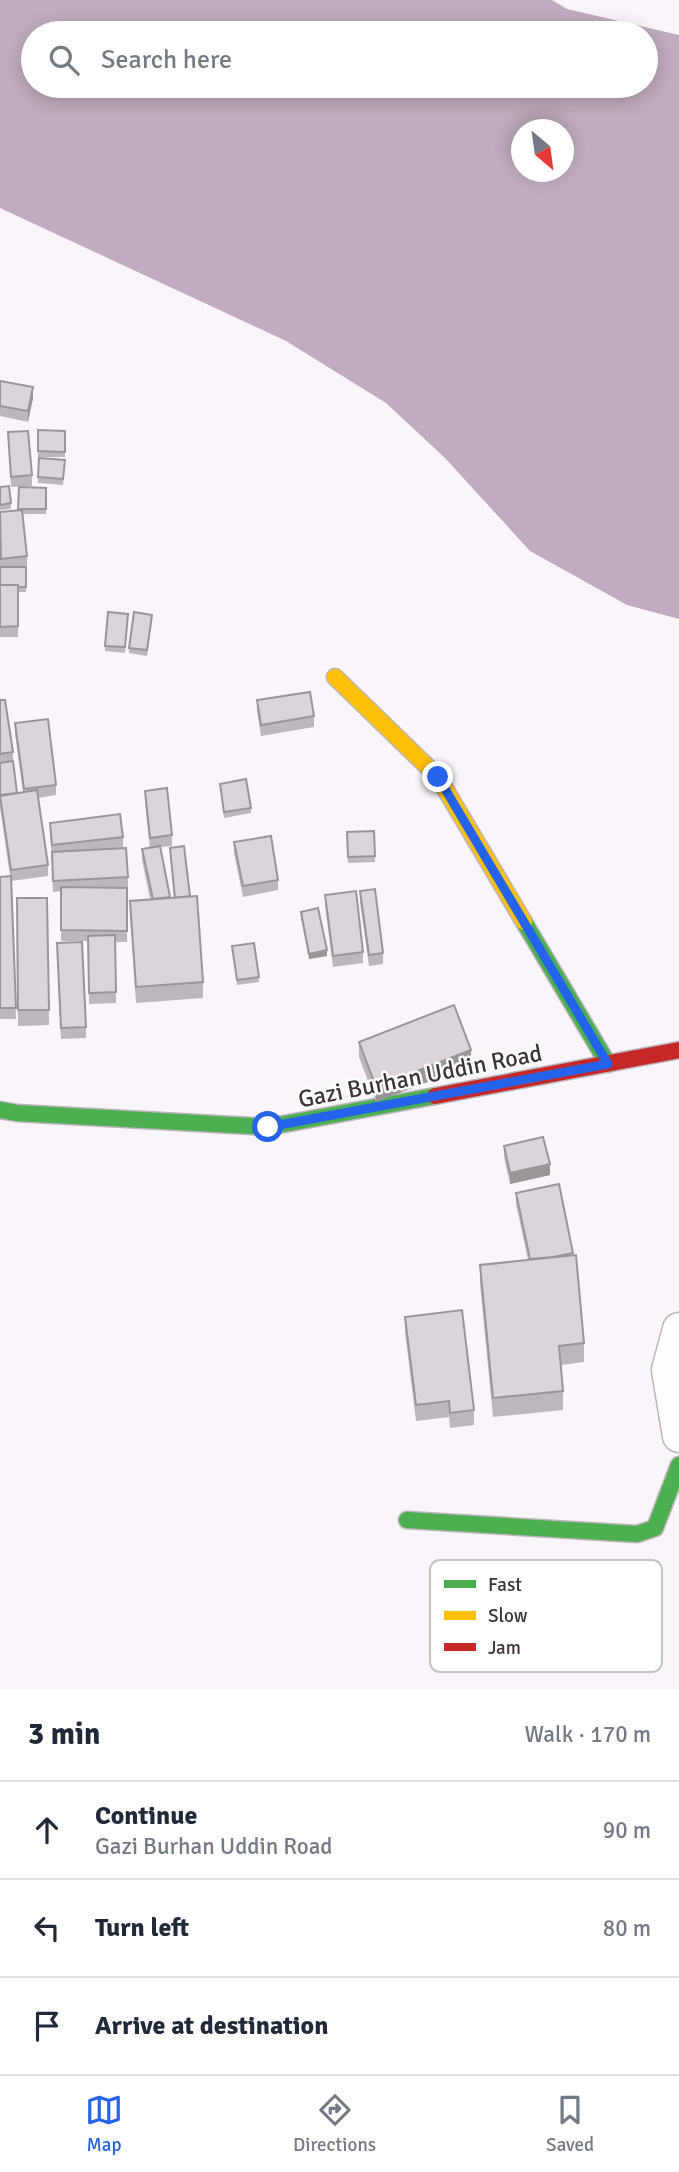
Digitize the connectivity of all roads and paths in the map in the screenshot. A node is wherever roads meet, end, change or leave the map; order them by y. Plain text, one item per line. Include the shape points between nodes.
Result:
1 (335, 677) dead end
2 (679, 1050) edge
3 (608, 1064) junction
4 (0, 1110) edge
5 (679, 1329) edge
6 (679, 1436) edge
7 (679, 1465) edge
8 (407, 1520) dead end

1 - 3 street via 438,777
2 - 3 street, Gazi Burhan Uddin Road
3 - 4 street, Gazi Burhan Uddin Road via 268,1127
5 - 6 street via 668,1370
7 - 8 street via 655,1528 637,1534

